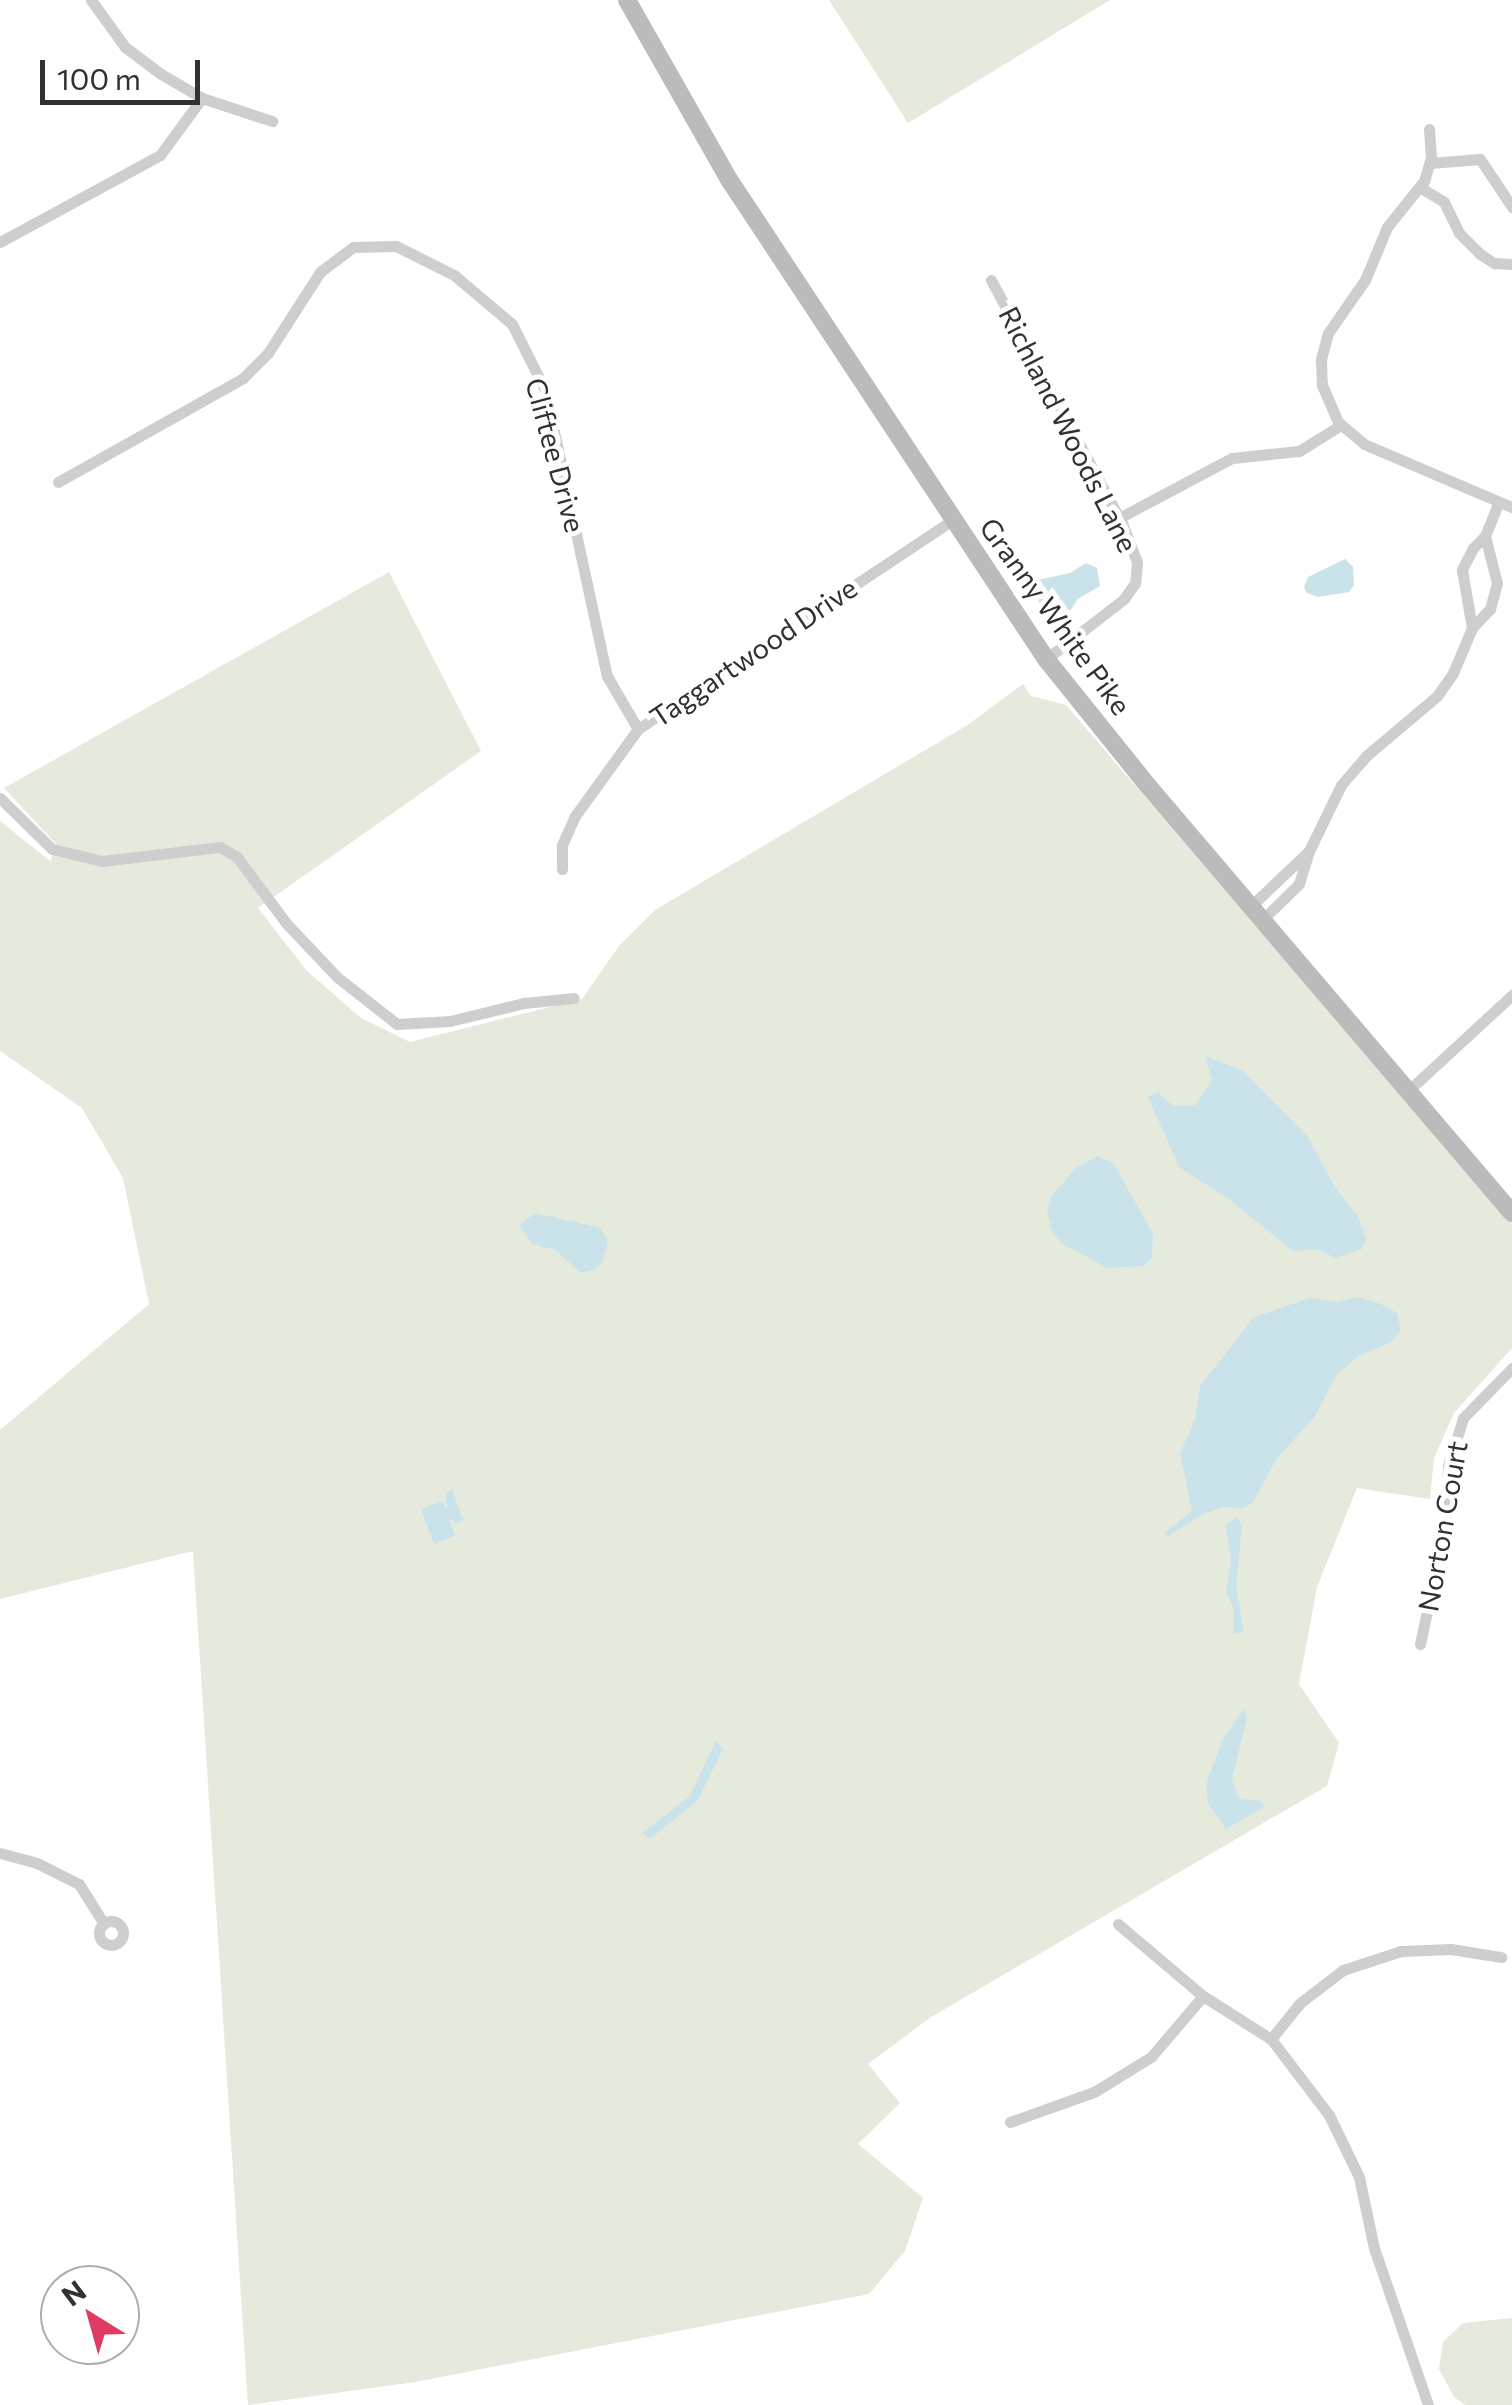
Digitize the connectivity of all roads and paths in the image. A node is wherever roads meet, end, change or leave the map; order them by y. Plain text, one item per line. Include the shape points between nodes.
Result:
1 (91, 0) edge
2 (626, 0) edge
3 (202, 98) junction
4 (272, 121) dead end
5 (1429, 130) dead end
6 (1430, 163) junction
7 (1421, 188) junction
8 (1512, 207) edge
9 (0, 242) edge
10 (1512, 264) edge
11 (990, 280) dead end
12 (1341, 425) junction
13 (58, 482) dead end
14 (1498, 502) junction
15 (1512, 507) edge
16 (1119, 518) junction
17 (954, 519) junction
18 (1486, 536) junction
19 (1472, 628) junction
20 (1046, 659) junction
21 (638, 728) junction
22 (0, 798) edge
23 (562, 869) dead end
24 (1257, 912) junction
25 (1512, 996) edge
26 (574, 998) dead end
27 (1408, 1090) junction
28 (1512, 1213) edge
29 (1512, 1368) edge
30 (1420, 1644) dead end
31 (0, 1853) edge
32 (104, 1924) dead end
33 (1118, 1924) dead end
34 (1501, 1956) dead end
35 (1203, 1996) junction
36 (1271, 2039) junction
37 (1010, 2122) dead end
38 (1428, 2405) edge

1 - 3 street via 124,47
2 - 17 main road, Granny White Pike via 730,181
3 - 4 street
3 - 9 street via 160,155
5 - 6 street
6 - 7 street
6 - 8 street via 1480,160
7 - 10 street via 1444,202 1459,233 1480,254
7 - 12 street via 1387,227 1365,280 1326,339 1322,385
11 - 16 street, Richland Woods Lane
12 - 14 street via 1372,448
12 - 16 street via 1298,450 1232,458
13 - 21 street, Cliftee Drive via 243,378 268,353 320,272 353,247 396,246 454,275 512,324 545,390 606,676
14 - 15 street
14 - 18 street
16 - 20 street, Richland Woods Lane via 1138,562 1133,588
17 - 20 main road, Granny White Pike
17 - 21 street, Taggartwood Drive
18 - 19 street via 1496,590 1490,609
18 - 19 street via 1462,570
19 - 24 street via 1442,690 1366,756 1341,786 1309,851
20 - 24 main road, Granny White Pike
21 - 23 street, Taggartwood Drive via 575,816 562,845
22 - 26 street via 52,849 102,860 220,847 336,976 397,1024
24 - 27 main road, Granny White Pike
25 - 27 street
27 - 28 main road, Granny White Pike
29 - 30 street, Norton Court via 1463,1418 1448,1466 1445,1528
31 - 32 street via 79,1884
33 - 35 street
34 - 36 street via 1401,1951 1342,1970 1300,2003
35 - 36 street
35 - 37 street via 1150,2056 1094,2092
36 - 38 street via 1329,2114 1358,2178 1374,2248

